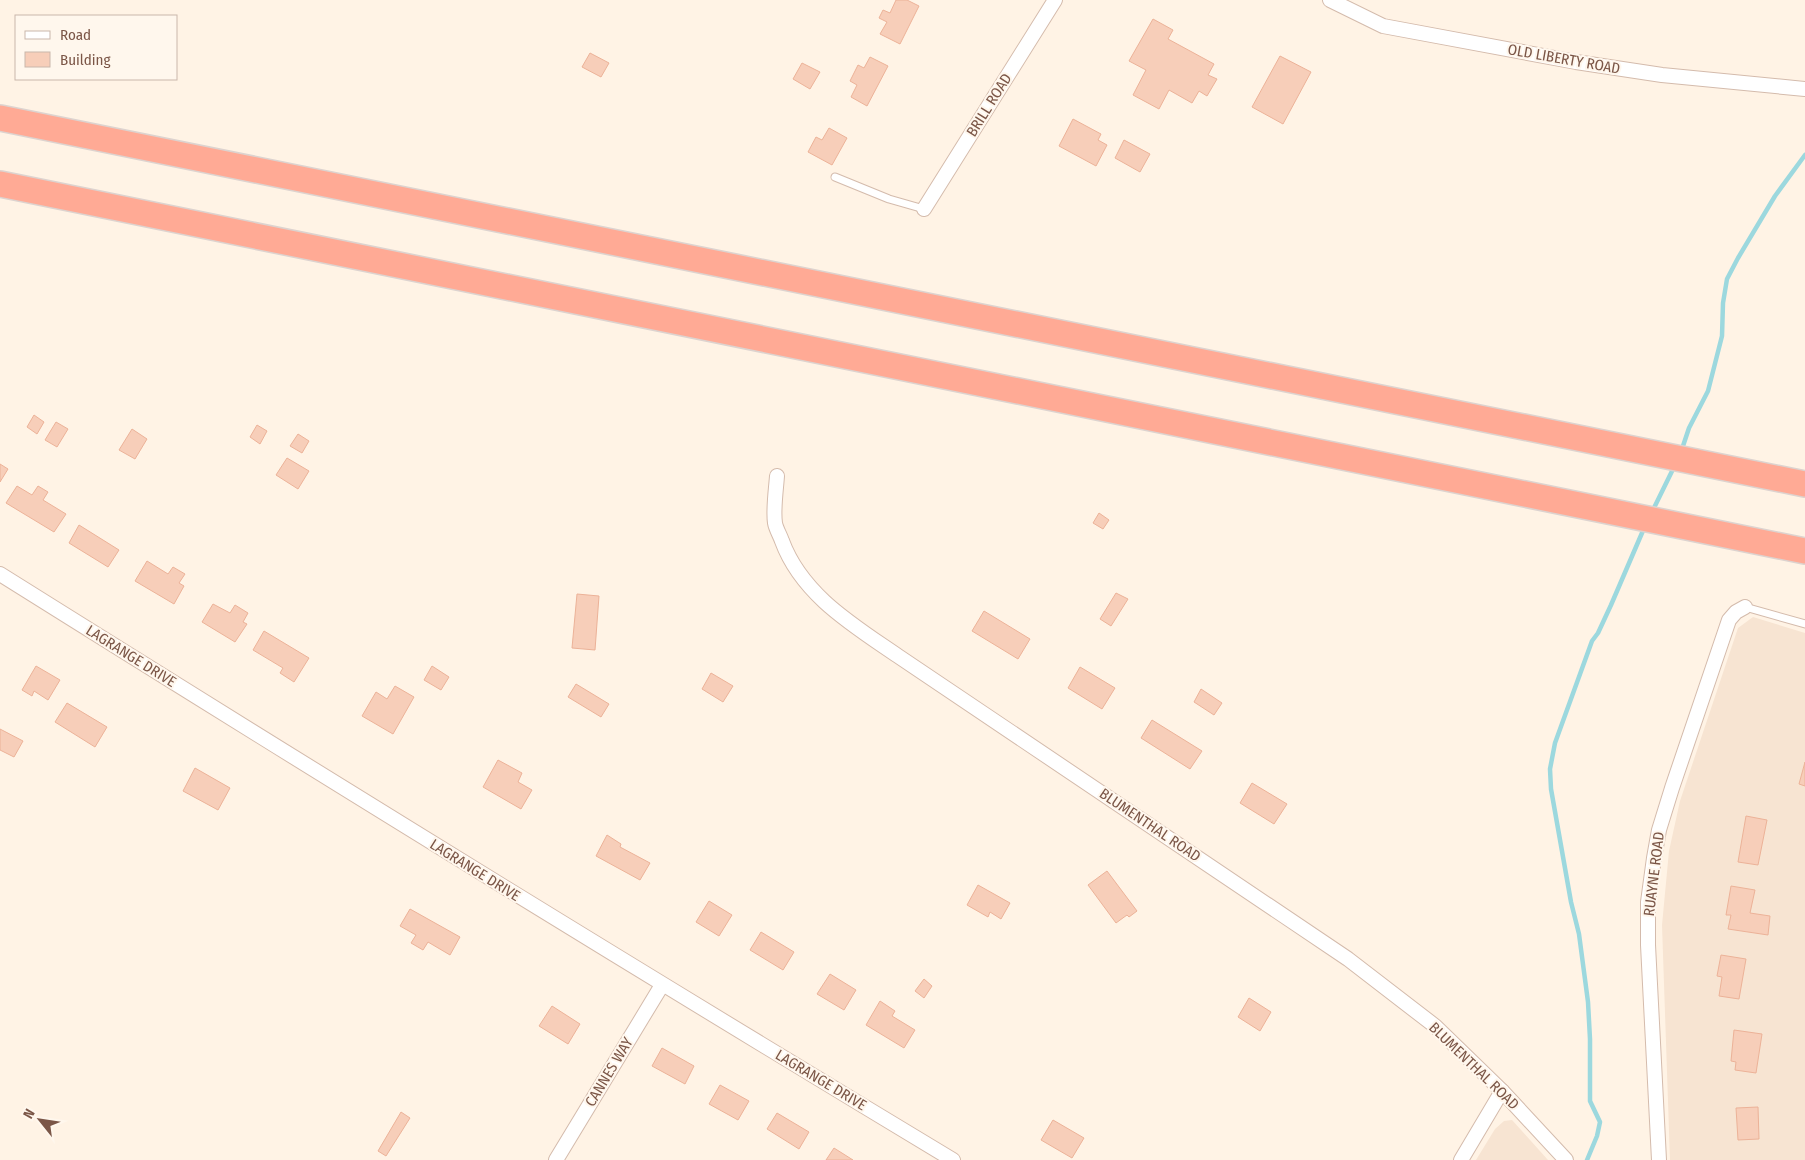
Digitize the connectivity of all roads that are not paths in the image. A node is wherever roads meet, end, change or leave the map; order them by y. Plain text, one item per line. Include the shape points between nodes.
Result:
1 (1055, 0) edge
2 (1330, 0) edge
3 (1805, 89) edge
4 (0, 118) edge
5 (835, 176) dead end
6 (0, 184) edge
7 (924, 209) joint
8 (776, 476) dead end
9 (1805, 484) edge
10 (1805, 551) edge
11 (0, 574) edge
12 (1745, 607) joint
13 (1805, 624) edge
14 (662, 985) junction
15 (1502, 1091) junction
16 (556, 1160) edge
17 (953, 1160) edge
18 (1461, 1160) edge
19 (1566, 1160) edge
20 (1659, 1160) edge

1 - 7 street, BRILL ROAD
2 - 3 street, OLD LIBERTY ROAD via 1382,26 1662,75
4 - 9 highway
5 - 7 lane via 888,199
6 - 10 highway
8 - 15 street, BLUMENTHAL ROAD via 775,523 784,547 808,585 836,612 1348,959 1440,1031
11 - 14 street, LAGRANGE DRIVE
12 - 13 lane
12 - 20 street, RUAYNE ROAD via 1729,620 1672,788 1654,858 1648,902 1648,945
14 - 16 street, CANNES WAY
14 - 17 street, LAGRANGE DRIVE
15 - 18 street
15 - 19 street, BLUMENTHAL ROAD

